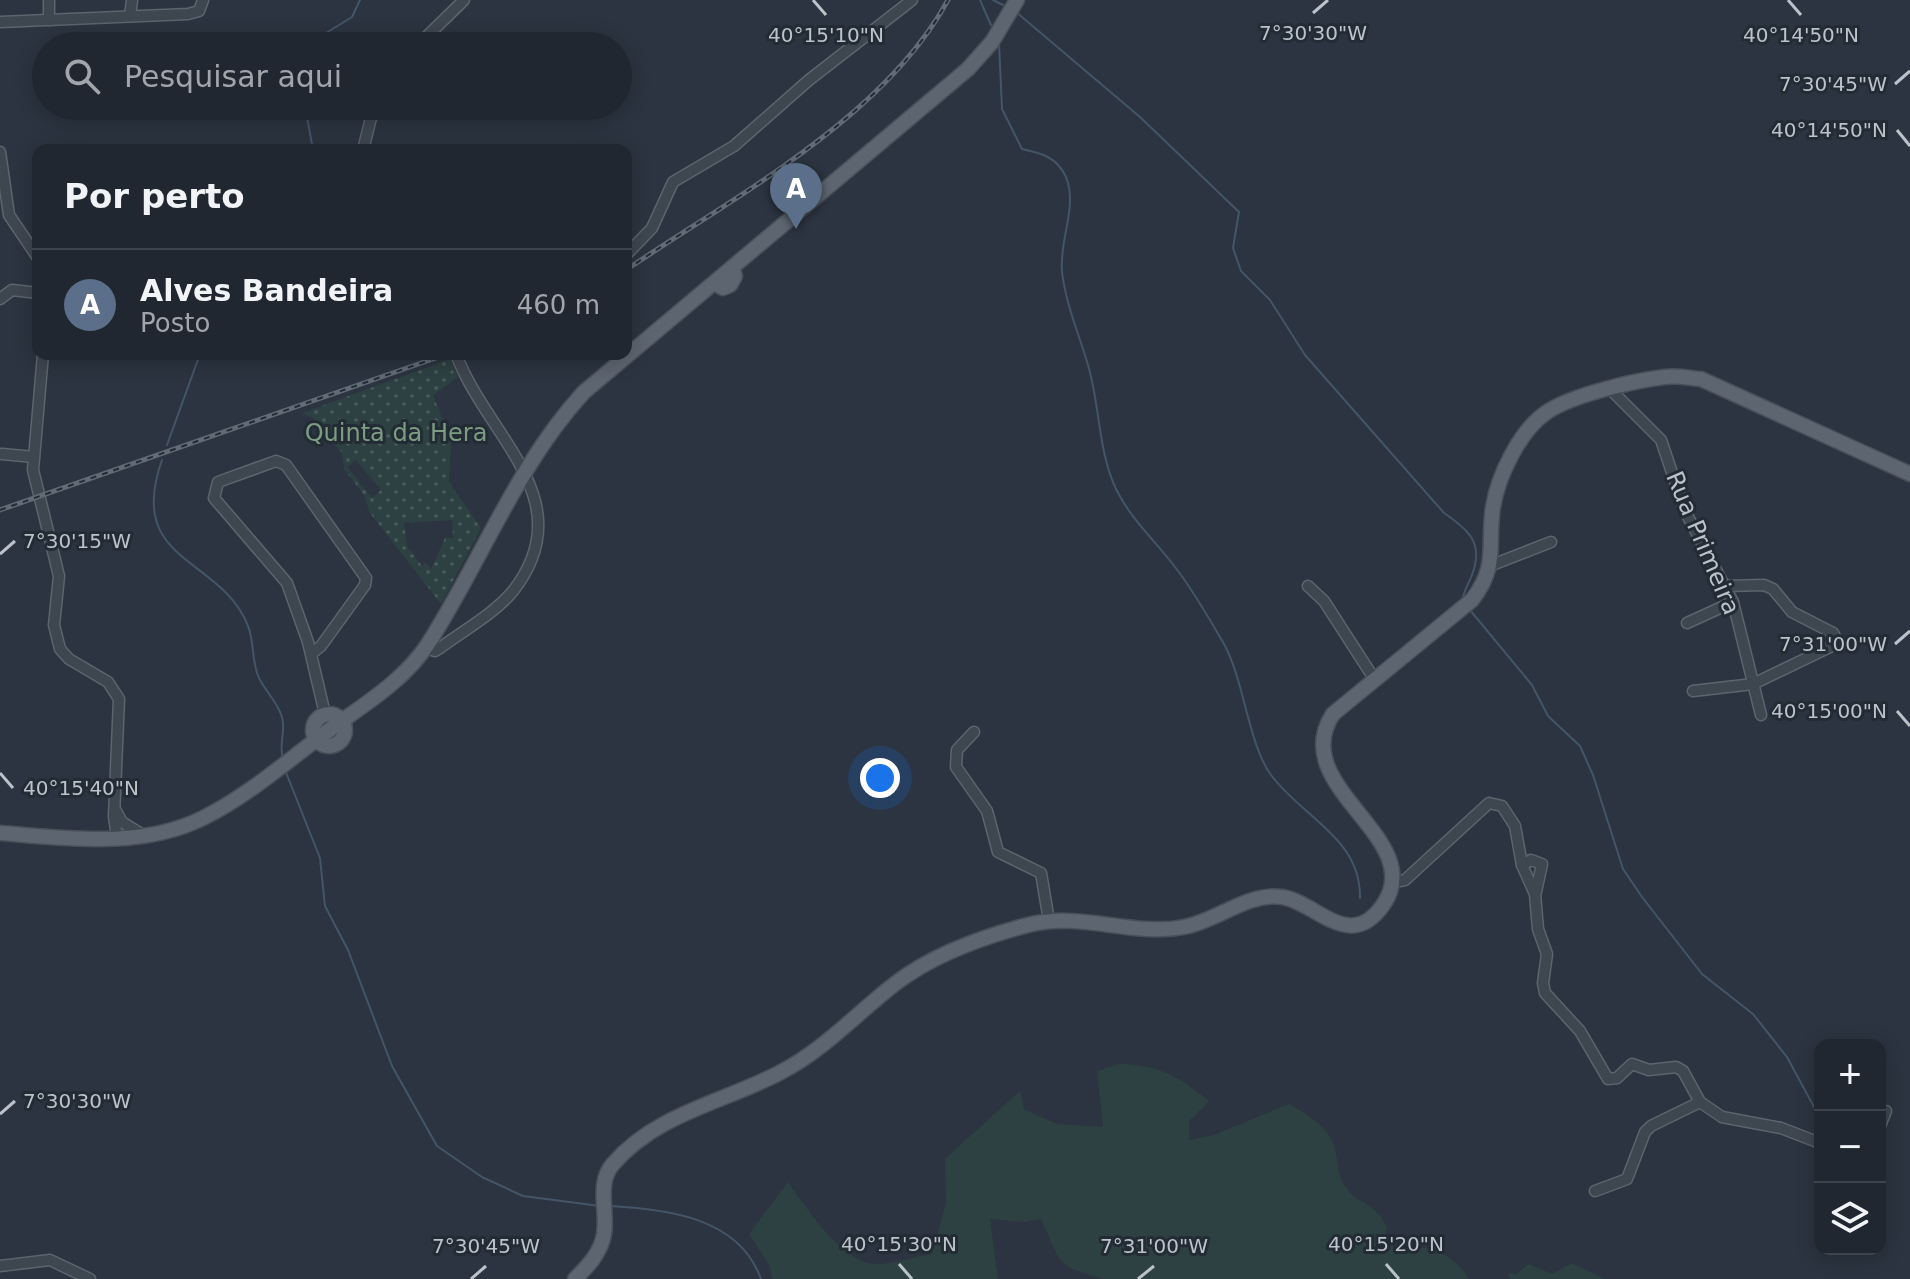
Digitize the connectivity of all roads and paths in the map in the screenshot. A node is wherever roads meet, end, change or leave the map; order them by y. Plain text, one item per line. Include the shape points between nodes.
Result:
1 (49, 0) edge
2 (132, 0) edge
3 (464, 0) edge
4 (912, 0) edge
5 (1017, 0) edge
6 (201, 5) edge
7 (130, 16) junction
8 (49, 20) junction
9 (0, 22) edge
10 (431, 32) edge
11 (370, 120) edge
12 (364, 144) edge
13 (0, 152) edge
14 (32, 249) edge
15 (632, 249) edge
16 (32, 292) edge
17 (0, 299) edge
18 (632, 352) edge
19 (42, 360) edge
20 (459, 360) edge
21 (622, 360) edge
22 (1611, 390) junction
23 (0, 442) edge
24 (1, 456) edge
25 (34, 457) junction
26 (523, 472) junction
27 (1910, 474) edge
28 (1551, 542) dead end
29 (1492, 565) junction
30 (1308, 586) dead end
31 (1726, 586) junction
32 (1733, 602) junction
33 (1687, 623) dead end
34 (304, 627) junction
35 (330, 633) junction
36 (425, 648) junction
37 (311, 654) junction
38 (1375, 680) junction
39 (1753, 684) junction
40 (1693, 691) dead end
41 (325, 714) junction
42 (1761, 715) dead end
43 (342, 720) junction
44 (974, 732) dead end
45 (316, 739) junction
46 (117, 816) junction
47 (1, 833) edge
48 (143, 835) junction
49 (117, 838) junction
50 (96, 839) junction
51 (1522, 865) junction
52 (1394, 882) junction
53 (1535, 894) junction
54 (1049, 921) junction
55 (1700, 1102) junction
56 (1814, 1141) edge
57 (1595, 1191) dead end
58 (0, 1266) edge
59 (90, 1279) edge
60 (575, 1279) edge

1 - 8 street
2 - 7 street
3 - 10 street
4 - 15 street via 734,146 673,182 652,228
5 - 18 main road via 968,69 732,268 715,268 714,283
6 - 7 street
7 - 8 street
8 - 9 street
11 - 12 street
13 - 14 street via 9,215
16 - 17 street via 12,290
19 - 25 street
20 - 26 street
21 - 26 main road via 554,425
22 - 27 main road via 1665,376 1701,379
22 - 29 main road via 1564,402 1525,433 1493,507
22 - 31 street, Rua Primeira via 1661,440 1685,511
23 - 24 street
24 - 25 street
25 - 46 street via 36,497 59,576 56,639 69,659 108,682 119,699
26 - 36 main road
26 - 36 street via 539,508 540,524 523,575 498,606 435,651
28 - 29 street
29 - 38 main road via 1484,585 1466,605
30 - 38 street via 1324,601
31 - 32 street, Rua Primeira
31 - 39 street via 1773,589 1792,612 1837,640
32 - 33 street
32 - 39 street, Rua Primeira
34 - 35 street via 317,636
34 - 35 street via 287,583 214,498 218,482 276,461 286,465 367,581
34 - 37 street
35 - 37 street
36 - 43 main road via 405,671
37 - 41 street
38 - 52 main road via 1333,714 1323,729 1321,750 1392,862
39 - 40 street
39 - 42 street, Rua Primeira
41 - 43 main road
41 - 45 main road via 314,725
43 - 45 main road via 345,735 339,743 329,746
44 - 54 street via 957,750 956,767 987,811 998,852 1041,873
45 - 48 main road via 203,818
46 - 48 street
46 - 49 street
46 - 50 street
47 - 50 main road
48 - 49 main road
49 - 50 main road
51 - 52 street via 1508,811 1489,803 1405,880
51 - 53 street
51 - 53 street via 1531,860 1542,864
52 - 54 main road via 1372,917 1346,925 1277,896 1183,928
53 - 55 street via 1547,954 1545,993 1580,1031 1601,1070 1612,1080 1632,1064 1649,1070 1676,1067
54 - 60 main road via 934,957 799,1062 656,1129 607,1173 602,1243
55 - 56 street via 1722,1117 1781,1128
55 - 57 street via 1651,1126 1627,1179
58 - 59 street via 50,1260

